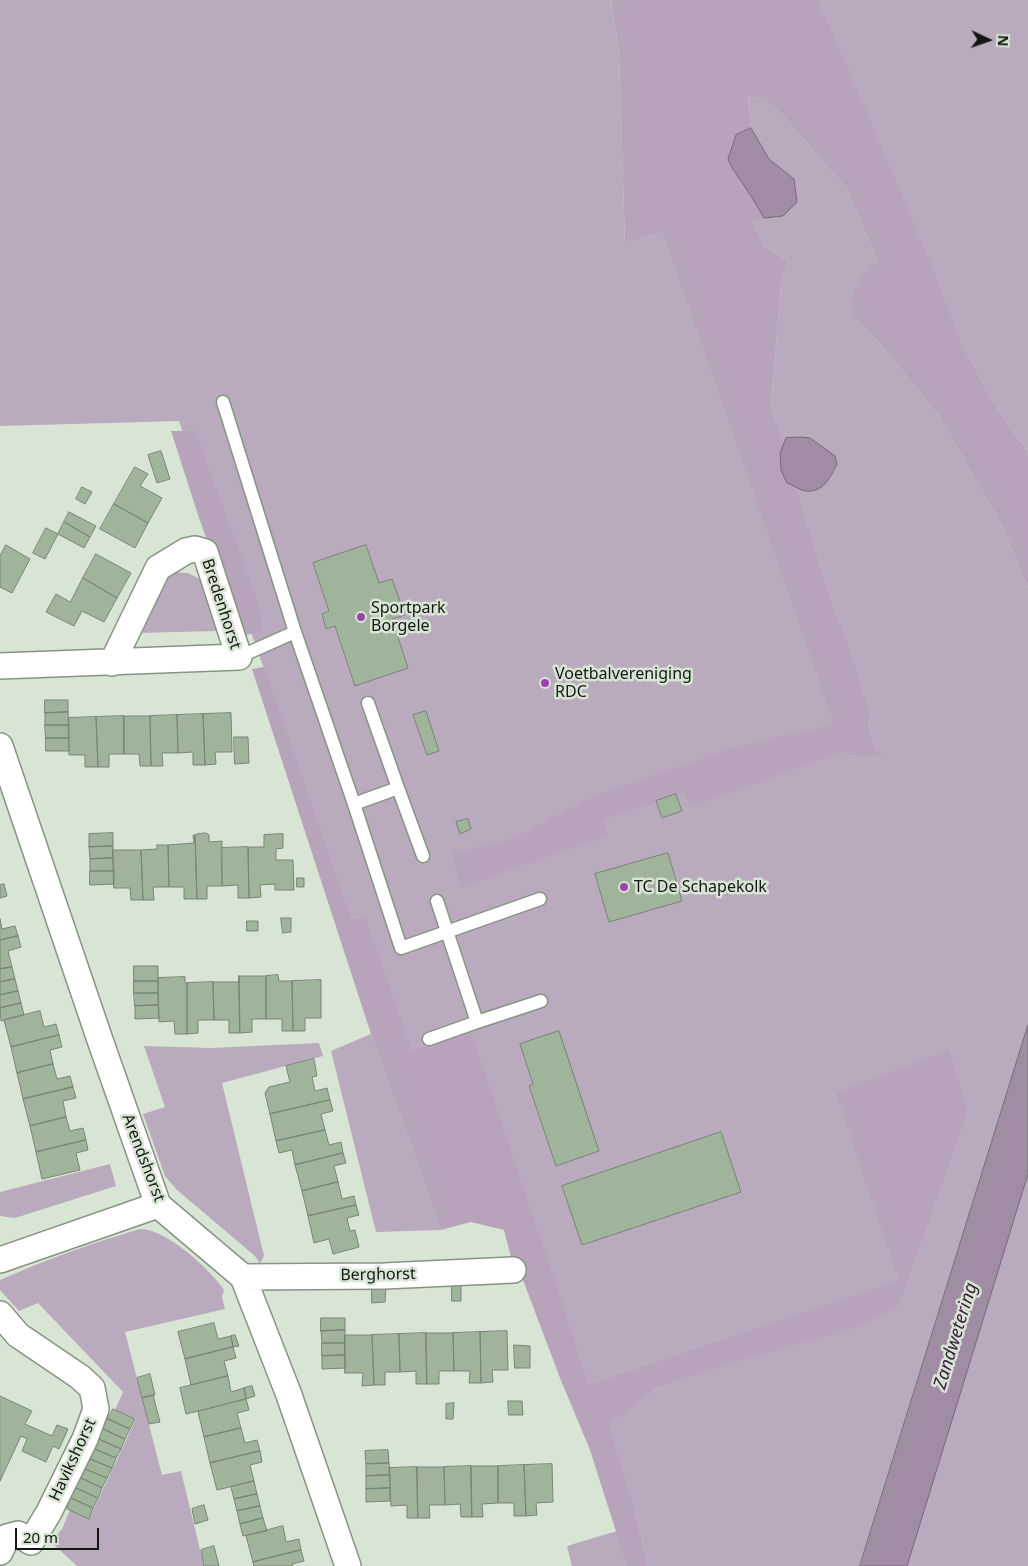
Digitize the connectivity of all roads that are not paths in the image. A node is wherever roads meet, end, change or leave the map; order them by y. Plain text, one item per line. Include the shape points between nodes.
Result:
1 (223, 402) dead end
2 (295, 632) junction
3 (239, 657) junction
4 (112, 663) junction
5 (0, 666) edge
6 (368, 703) dead end
7 (0, 746) edge
8 (398, 788) junction
9 (354, 804) junction
10 (423, 856) dead end
11 (540, 899) dead end
12 (437, 900) dead end
13 (448, 932) junction
14 (541, 1001) dead end
15 (477, 1022) junction
16 (430, 1039) dead end
17 (158, 1205) junction
18 (0, 1260) edge
19 (513, 1270) dead end
20 (244, 1277) junction
21 (0, 1314) edge
22 (0, 1552) edge
23 (348, 1566) edge

1 - 2 lane
2 - 3 lane
2 - 9 lane
3 - 4 street, Bredenhorst
3 - 4 street, Bredenhorst via 204,552 195,548 158,568
4 - 5 street, Bredenhorst
6 - 8 lane
7 - 17 street, Arendshorst
8 - 9 lane
8 - 10 lane
9 - 13 lane via 401,948
11 - 13 lane
12 - 13 lane
13 - 15 lane
14 - 15 lane
15 - 16 lane
17 - 18 street
17 - 20 street, Arendshorst
19 - 20 street, Berghorst via 384,1276
20 - 23 street, Arendshorst
21 - 22 street, Havikshorst via 18,1335 92,1388 96,1409 85,1439 31,1542 18,1534 7,1537

